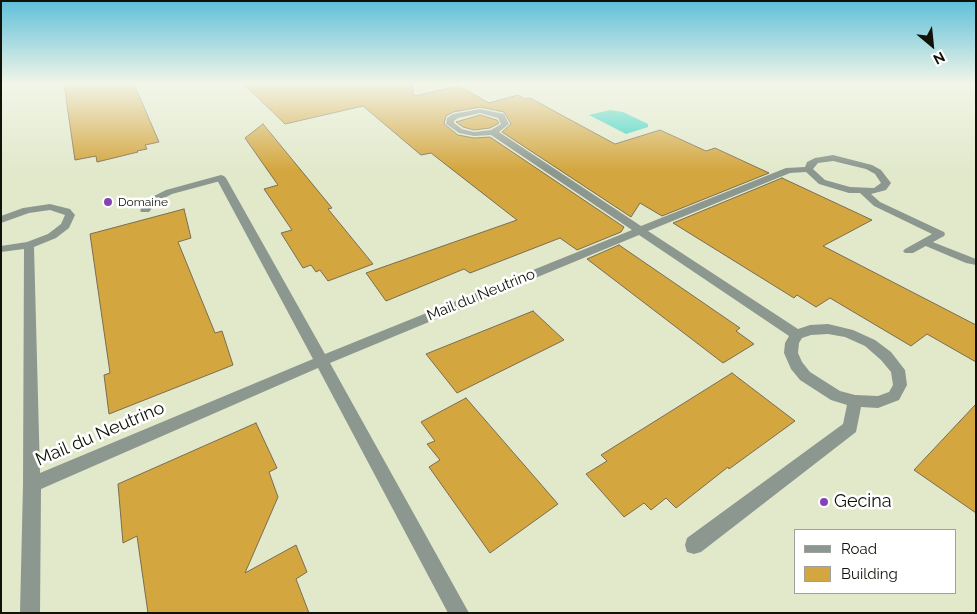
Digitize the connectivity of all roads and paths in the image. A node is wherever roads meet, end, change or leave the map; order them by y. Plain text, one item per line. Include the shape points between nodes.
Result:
1 (466, 113) edge
2 (490, 113) edge
3 (493, 132) junction
4 (808, 169) junction
5 (864, 192) junction
6 (146, 210) dead end
7 (1, 220) edge
8 (641, 230) junction
9 (925, 242) junction
10 (29, 245) junction
11 (1, 249) edge
12 (909, 251) dead end
13 (976, 262) edge
14 (796, 336) junction
15 (321, 361) junction
16 (855, 401) junction
17 (32, 485) junction
18 (694, 545) dead end
19 (30, 613) edge
20 (459, 613) edge

1 - 3 street via 450,120 453,128 474,134
2 - 3 street via 504,120 505,124
3 - 8 street
4 - 5 street via 822,182 834,187
4 - 5 street, Mail du Neutrino via 815,161 833,158 869,167 878,172 886,183 883,188
4 - 8 street, Mail du Neutrino via 789,170
5 - 9 street via 877,204 940,234
6 - 15 street via 155,199 169,192 221,178
7 - 10 street via 34,209 50,207 66,211 70,219 65,226 52,236
8 - 14 street
8 - 15 street, Mail du Neutrino
9 - 12 street
9 - 13 street
10 - 11 street
10 - 17 street
14 - 16 street via 791,353 805,376 836,396
14 - 16 street via 810,330 848,333 870,343 886,356 898,370 900,385 894,396 878,402
15 - 17 street, Mail du Neutrino
15 - 20 street
16 - 18 street via 850,427
17 - 19 street

